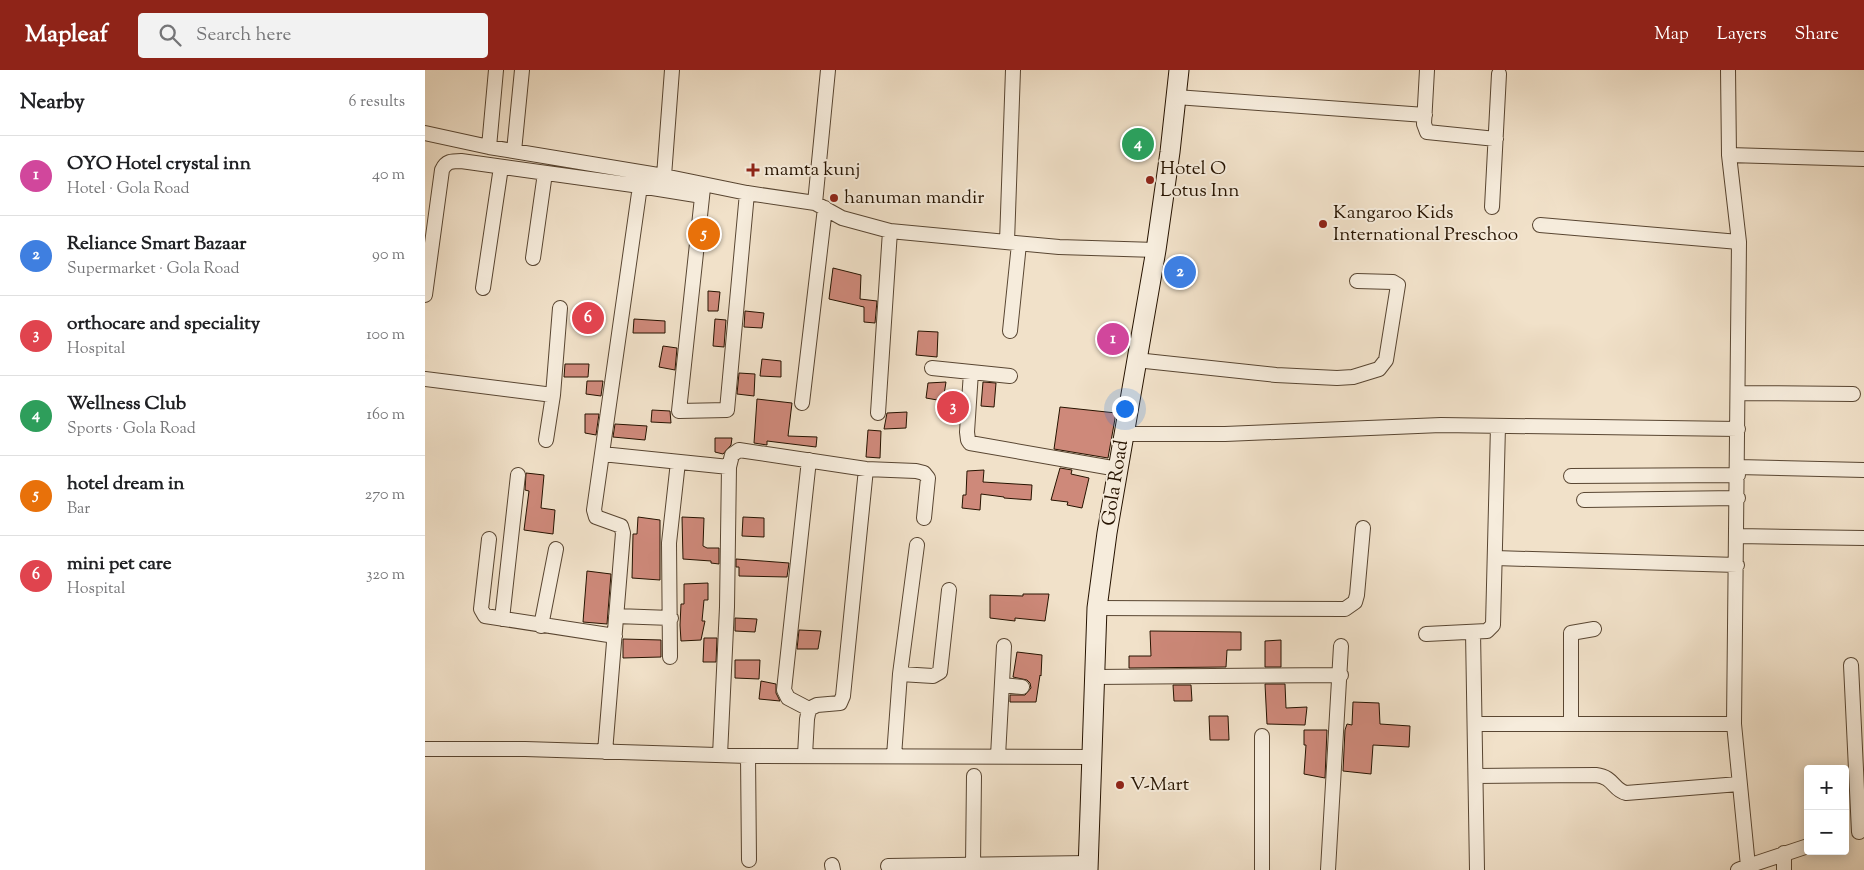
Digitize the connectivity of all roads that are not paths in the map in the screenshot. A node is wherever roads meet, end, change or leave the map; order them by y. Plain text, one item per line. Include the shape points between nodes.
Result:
1 (496, 70) edge
2 (522, 70) edge
3 (672, 70) edge
4 (828, 70) edge
5 (1013, 70) edge
6 (1179, 70) edge
7 (1427, 70) edge
8 (1728, 70) edge
9 (1499, 74) dead end
10 (1176, 97) junction
11 (1425, 115) junction
12 (425, 133) edge
13 (1495, 139) junction
14 (489, 146) junction
15 (514, 151) junction
16 (1729, 155) junction
17 (1864, 159) edge
18 (501, 167) junction
19 (545, 173) junction
20 (664, 176) junction
21 (640, 186) junction
22 (703, 190) junction
23 (747, 193) junction
24 (820, 206) junction
25 (1492, 207) dead end
26 (1540, 225) dead end
27 (890, 231) junction
28 (1739, 242) junction
29 (1013, 243) junction
30 (1156, 250) junction
31 (533, 258) dead end
32 (1357, 281) dead end
33 (483, 288) dead end
34 (425, 295) edge
35 (560, 308) dead end
36 (1010, 331) dead end
37 (1136, 360) junction
38 (932, 368) dead end
39 (971, 372) junction
40 (1011, 376) dead end
41 (425, 379) edge
42 (1738, 393) junction
43 (1853, 394) dead end
44 (553, 395) junction
45 (802, 402) dead end
46 (877, 414) dead end
47 (1498, 426) junction
48 (1738, 429) junction
49 (1124, 434) junction
50 (547, 440) dead end
51 (602, 454) junction
52 (809, 460) junction
53 (678, 462) junction
54 (729, 467) junction
55 (866, 468) junction
56 (1118, 470) junction
57 (1864, 470) edge
58 (1738, 471) junction
59 (518, 474) dead end
60 (1571, 476) dead end
61 (1738, 498) junction
62 (1584, 500) dead end
63 (924, 518) dead end
64 (1363, 528) dead end
65 (1737, 536) junction
66 (1864, 538) edge
67 (489, 539) dead end
68 (917, 545) dead end
69 (556, 549) dead end
70 (1495, 558) junction
71 (1737, 565) junction
72 (949, 590) dead end
73 (1097, 608) junction
74 (616, 616) junction
75 (671, 618) junction
76 (502, 619) junction
77 (541, 626) junction
78 (1594, 629) dead end
79 (1473, 632) junction
80 (1426, 634) dead end
81 (615, 636) junction
82 (1004, 646) dead end
83 (1341, 646) dead end
84 (670, 657) dead end
85 (1851, 665) dead end
86 (900, 674) junction
87 (1341, 675) junction
88 (1094, 677) junction
89 (1002, 685) junction
90 (1022, 687) dead end
91 (809, 709) junction
92 (1475, 724) junction
93 (1571, 724) junction
94 (1735, 724) junction
95 (1262, 736) dead end
96 (425, 749) edge
97 (605, 752) junction
98 (720, 755) junction
99 (748, 756) junction
100 (805, 756) junction
101 (894, 756) junction
102 (998, 756) junction
103 (1091, 757) junction
104 (974, 776) dead end
105 (1476, 776) junction
106 (1739, 784) junction
107 (1856, 833) edge
108 (1804, 847) edge
109 (1784, 853) junction
110 (749, 860) dead end
111 (973, 865) junction
112 (888, 866) dead end
113 (1088, 866) edge
114 (1743, 868) edge
115 (1262, 870) edge
116 (1328, 870) edge
117 (1477, 870) edge
118 (1784, 870) edge

1 - 14 street
2 - 15 street
3 - 20 street
4 - 24 street
5 - 29 street
6 - 10 street, Gola Road
7 - 11 street
8 - 16 street
9 - 13 street
10 - 11 street
10 - 30 street, Gola Road
11 - 13 street via 1425,130 1430,134
12 - 14 street
13 - 25 street
14 - 15 street
15 - 20 street
16 - 17 street
16 - 28 street
18 - 19 street
18 - 33 street
18 - 34 street via 461,161 443,166
19 - 21 street
19 - 31 street
20 - 22 street
21 - 22 street
21 - 51 street
22 - 23 street
22 - 23 street via 679,411 727,410
23 - 24 street
24 - 27 street via 842,218
24 - 45 street
26 - 28 street
27 - 29 street
27 - 46 street
28 - 42 street
29 - 30 street
29 - 36 street
30 - 37 street, Gola Road
32 - 37 street via 1398,284 1387,360 1379,369 1346,377 1301,376
35 - 44 street
37 - 49 street, Gola Road
38 - 39 street
39 - 40 street
39 - 56 street via 967,432 970,442
41 - 44 street
42 - 43 street
42 - 48 street
44 - 50 street
47 - 48 street
47 - 49 street
47 - 70 street
48 - 58 street
49 - 56 street, Gola Road
51 - 53 street
51 - 74 street via 595,516 621,526 623,530
52 - 54 street via 739,450 731,455
52 - 55 street
52 - 91 street via 784,690 788,698
53 - 54 street
53 - 75 street via 669,543
54 - 98 street
55 - 63 street via 924,473 928,478
55 - 91 street via 843,696 840,703
56 - 73 street, Gola Road
57 - 58 street
58 - 60 street
58 - 61 street
59 - 76 street
61 - 62 street
61 - 65 street
64 - 73 street via 1357,595 1355,602 1345,609
65 - 66 street
65 - 71 street
67 - 76 street via 482,611 485,616
68 - 86 street
69 - 77 street
70 - 71 street
70 - 79 street via 1493,625 1487,631
71 - 94 street
72 - 86 street via 940,672 933,676
73 - 88 street, Gola Road
74 - 75 street
74 - 81 street
75 - 84 street
76 - 77 street
77 - 81 street
78 - 93 street via 1571,632
79 - 80 street
79 - 92 street
81 - 97 street
82 - 89 street
83 - 87 street
85 - 107 street
86 - 101 street
87 - 88 street
87 - 116 street
88 - 103 street, Gola Road
89 - 90 street
89 - 102 street
91 - 100 street
92 - 93 street
92 - 105 street
93 - 94 street
94 - 106 street
95 - 115 street
96 - 97 street
97 - 98 street
98 - 99 street
99 - 100 street
99 - 110 street
100 - 101 street
101 - 102 street
102 - 103 street
103 - 113 street, Gola Road
104 - 111 street
105 - 106 street via 1596,775 1607,777 1619,790 1627,793
105 - 117 street
106 - 114 street
108 - 109 street
109 - 114 street
109 - 118 street
111 - 112 street
111 - 113 street

